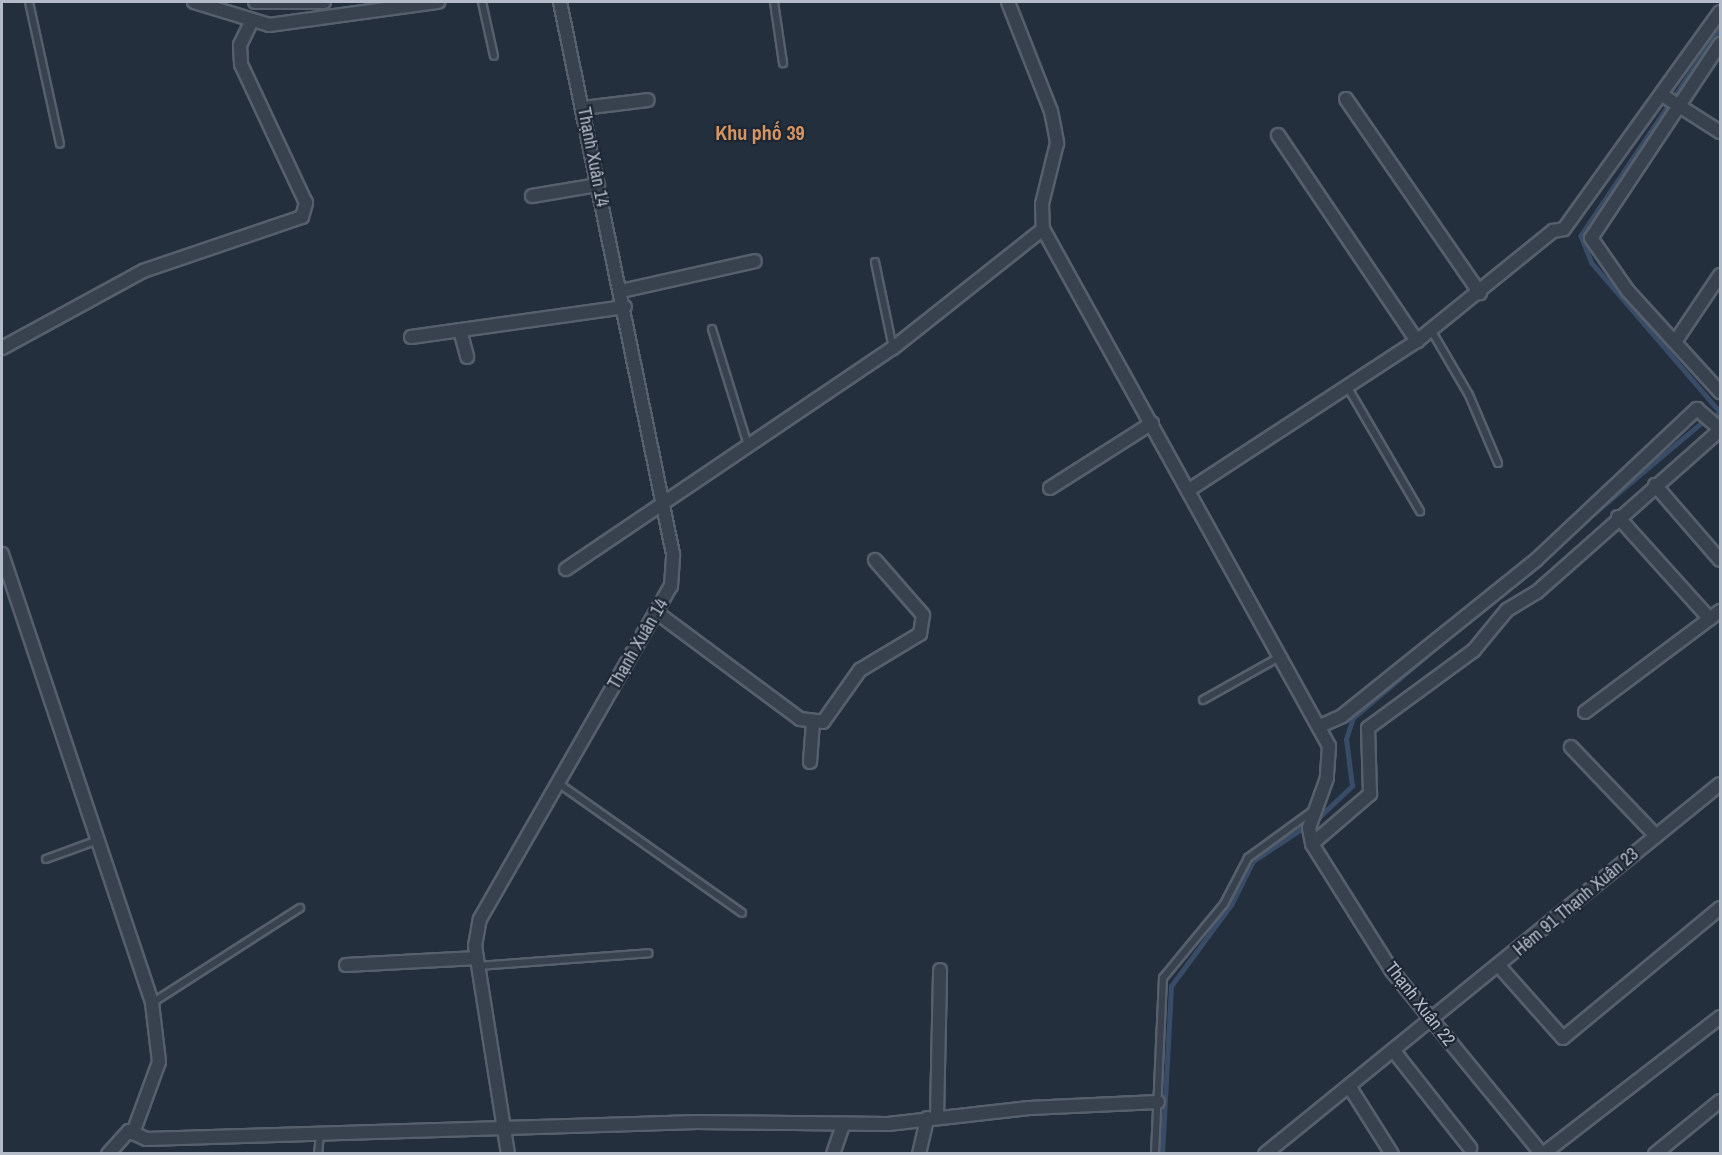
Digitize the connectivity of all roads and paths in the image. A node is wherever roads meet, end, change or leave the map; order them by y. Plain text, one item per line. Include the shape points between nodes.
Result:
1 (29, 2) edge
2 (194, 2) edge
3 (256, 2) edge
4 (324, 2) edge
5 (438, 2) edge
6 (482, 2) edge
7 (560, 2) edge
8 (774, 2) edge
9 (1008, 2) edge
10 (1720, 12) edge
11 (252, 20) junction
12 (1720, 44) edge
13 (494, 56) dead end
14 (783, 63) dead end
15 (1662, 95) junction
16 (1346, 99) dead end
17 (648, 100) dead end
18 (1678, 105) junction
19 (583, 108) junction
20 (1720, 132) edge
21 (1278, 135) dead end
22 (60, 144) dead end
23 (598, 185) junction
24 (532, 196) dead end
25 (1043, 229) junction
26 (755, 261) dead end
27 (875, 262) dead end
28 (1720, 275) edge
29 (621, 291) junction
30 (1480, 292) junction
31 (625, 307) junction
32 (712, 329) dead end
33 (460, 330) junction
34 (1431, 330) junction
35 (411, 337) dead end
36 (1417, 341) junction
37 (1675, 342) junction
38 (2, 348) edge
39 (893, 348) junction
40 (467, 357) dead end
41 (1347, 388) junction
42 (1720, 392) edge
43 (1152, 423) junction
44 (1720, 430) edge
45 (749, 446) junction
46 (1498, 463) dead end
47 (1655, 485) junction
48 (1050, 488) dead end
49 (1189, 490) junction
50 (664, 503) junction
51 (1420, 511) dead end
52 (1618, 517) junction
53 (2, 554) edge
54 (875, 560) dead end
55 (1720, 560) edge
56 (566, 569) dead end
57 (1720, 611) edge
58 (656, 612) junction
59 (1710, 619) junction
60 (1281, 656) junction
61 (1203, 700) dead end
62 (1585, 712) dead end
63 (813, 722) junction
64 (1320, 726) junction
65 (1571, 747) dead end
66 (810, 762) dead end
67 (558, 783) junction
68 (1720, 784) edge
69 (1311, 812) junction
70 (1656, 836) junction
71 (98, 840) junction
72 (1312, 844) junction
73 (46, 859) dead end
74 (300, 908) dead end
75 (1720, 908) edge
76 (742, 913) dead end
77 (649, 953) dead end
78 (478, 962) junction
79 (346, 965) dead end
80 (1499, 966) junction
81 (940, 969) dead end
82 (152, 1003) junction
83 (1720, 1017) edge
84 (1432, 1019) junction
85 (1393, 1050) junction
86 (1349, 1086) junction
87 (1720, 1101) edge
88 (1158, 1102) junction
89 (932, 1118) junction
90 (843, 1125) junction
91 (507, 1129) junction
92 (133, 1133) junction
93 (320, 1134) junction
94 (1470, 1148) dead end
95 (1273, 1151) edge
96 (108, 1154) edge
97 (318, 1154) edge
98 (508, 1154) edge
99 (833, 1154) edge
100 (919, 1154) edge
101 (1155, 1154) edge
102 (1392, 1154) edge
103 (1543, 1154) edge
104 (1655, 1154) edge

1 - 22 lane
2 - 11 street
3 - 4 street
3 - 11 lane
5 - 11 street via 316,22 269,25
6 - 13 lane
7 - 19 street, Thạnh Xuân 14
8 - 14 lane
9 - 25 street via 1051,111 1058,143 1042,204
10 - 15 street
11 - 38 street via 240,45 241,64 307,211 302,217 143,272
12 - 18 street
15 - 18 street
15 - 30 street via 1564,229 1553,231
16 - 30 street
17 - 19 street
18 - 20 street
18 - 37 street via 1592,238 1598,255
19 - 23 street, Thạnh Xuân 14
21 - 36 street
23 - 24 street
23 - 29 street, Thạnh Xuân 14
25 - 39 street
25 - 43 street
26 - 29 street
27 - 39 lane
28 - 37 street
29 - 31 street, Thạnh Xuân 14
30 - 34 street
31 - 33 street
31 - 50 street, Thạnh Xuân 14
32 - 45 lane
33 - 35 street
33 - 40 street
34 - 36 street
34 - 46 lane via 1469,395
36 - 41 street
37 - 42 street
39 - 45 street
41 - 49 street
41 - 51 lane
43 - 48 street
43 - 49 street
44 - 47 street
44 - 64 street via 1696,410 1536,560 1350,709
45 - 50 street
47 - 52 street
47 - 55 street
49 - 60 street
50 - 56 street
50 - 58 street, Thạnh Xuân 14 via 673,554 671,586
52 - 59 street
52 - 72 street via 1536,592 1507,610 1474,650 1368,728 1370,794
53 - 71 street
54 - 63 street via 922,615 920,634 860,670 824,722
57 - 59 street
58 - 63 street via 800,719
58 - 67 street, Thạnh Xuân 14
59 - 62 street
60 - 61 lane
60 - 64 street
63 - 66 street
64 - 69 street via 1329,746 1327,778
65 - 70 street
67 - 76 lane
67 - 78 street, Thạnh Xuân 14 via 480,919
68 - 70 street, Hẻm 91 Thạnh Xuân 23
69 - 72 street
69 - 88 lane via 1290,823 1248,858 1224,904 1163,978
70 - 80 street, Hẻm 91 Thạnh Xuân 23
71 - 73 lane
71 - 82 street
72 - 84 street, Thạnh Xuân 22 via 1392,971
74 - 82 lane via 249,946
75 - 80 street via 1563,1038
77 - 78 lane
78 - 79 street
78 - 91 street, Thạnh Xuân 14
80 - 84 street, Hẻm 91 Thạnh Xuân 23
81 - 89 street
82 - 92 street via 159,1062
83 - 103 street
84 - 85 street, Hẻm 91 Thạnh Xuân 23
84 - 103 street, Thạnh Xuân 22
85 - 86 street, Hẻm 91 Thạnh Xuân 23
85 - 94 street
86 - 95 street, Hẻm 91 Thạnh Xuân 23
86 - 102 street
87 - 104 street
88 - 89 street
88 - 101 lane
89 - 90 street
89 - 100 street
90 - 91 street via 828,1120
90 - 99 street
91 - 93 street
91 - 98 street, Thạnh Xuân 14
92 - 93 street via 146,1139
92 - 96 street via 121,1136
93 - 97 lane

